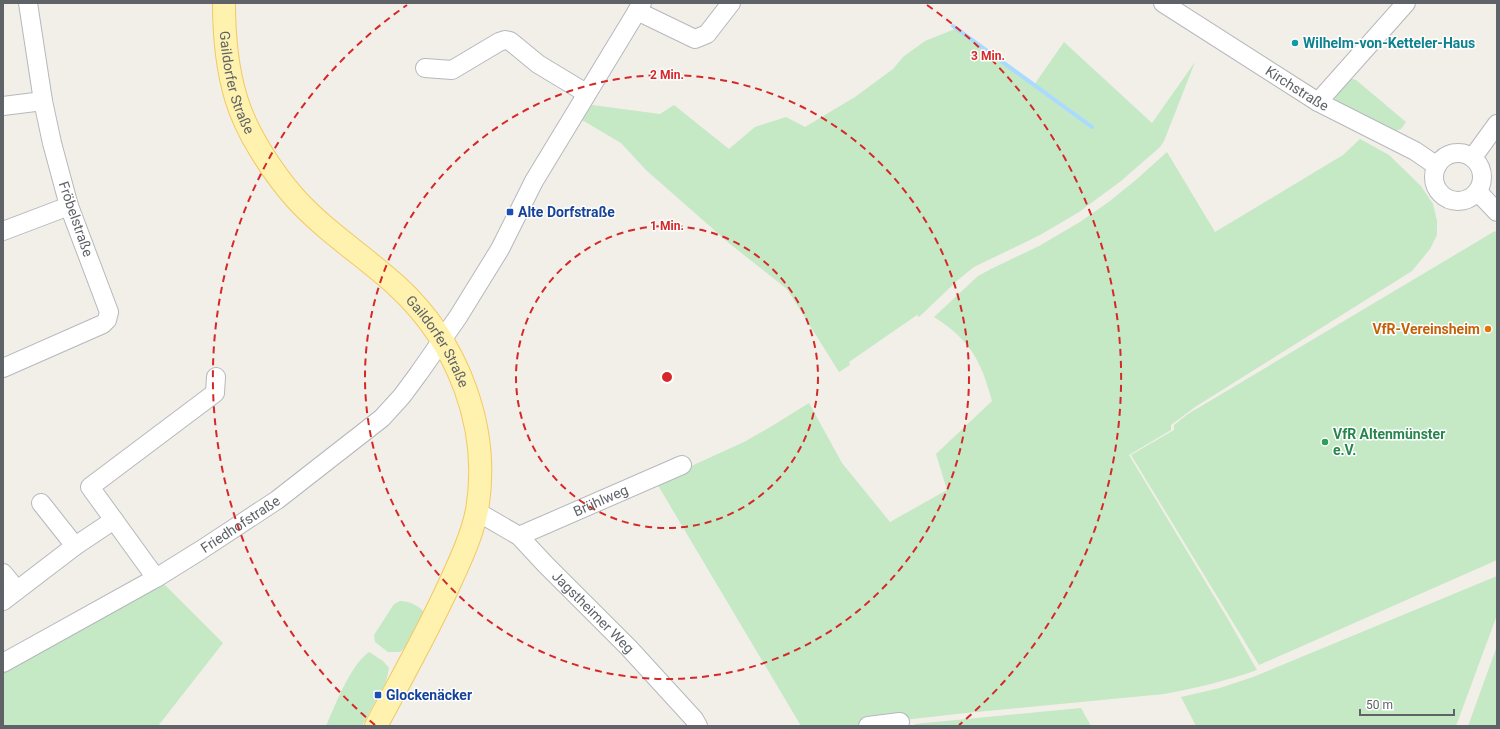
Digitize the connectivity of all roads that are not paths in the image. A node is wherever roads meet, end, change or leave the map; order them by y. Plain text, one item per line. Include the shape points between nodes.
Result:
1 (28, 3) edge
2 (224, 3) edge
3 (731, 3) edge
4 (1163, 3) edge
5 (1406, 3) edge
6 (640, 7) edge
7 (1185, 8) edge
8 (425, 68) dead end
9 (586, 93) junction
10 (43, 101) junction
11 (1318, 102) junction
12 (3, 106) edge
13 (1497, 124) edge
14 (1473, 157) junction
15 (1436, 166) junction
16 (1478, 192) junction
17 (69, 206) junction
18 (1497, 212) edge
19 (3, 231) edge
20 (442, 340) junction
21 (3, 368) edge
22 (216, 377) dead end
23 (682, 465) dead end
24 (41, 504) dead end
25 (476, 511) junction
26 (114, 520) junction
27 (520, 536) junction
28 (75, 546) junction
29 (3, 573) edge
30 (156, 578) junction
31 (10, 596) edge
32 (3, 663) edge
33 (900, 722) dead end
34 (376, 726) edge
35 (698, 726) edge
36 (868, 726) edge

1 - 10 street, Fröbelstraße
2 - 20 main road, Gaildorfer Straße via 224,31 236,99 265,158 296,199 335,236 398,287
3 - 6 street via 707,34 695,39
4 - 7 street, Kirchstraße
5 - 11 street
6 - 9 street
7 - 11 street, Kirchstraße
8 - 9 street via 452,70 505,40 515,44 538,64
9 - 20 street via 534,181 500,249
10 - 12 street
10 - 17 street, Fröbelstraße
11 - 15 street, Kirchstraße via 1415,151
13 - 14 street
14 - 15 street via 1458,152 1443,158
14 - 16 street via 1482,170 1483,177
15 - 16 street via 1435,185 1448,199 1464,201
16 - 18 street
17 - 19 street
17 - 21 street, Fröbelstraße via 109,312 107,320 97,327
20 - 25 main road, Gaildorfer Straße via 462,379 475,421 480,478
20 - 30 street, Friedhofstraße via 402,396 382,418 277,500
22 - 26 street via 215,393 90,487
23 - 27 street, Brühlweg
24 - 28 street
25 - 27 street, Jagstheimer Weg
25 - 34 main road, Gaildorfer Straße via 464,552 437,612
26 - 28 street
26 - 30 street
27 - 35 street, Jagstheimer Weg via 628,648
28 - 31 street
29 - 31 street
30 - 32 street, Friedhofstraße
33 - 36 street

